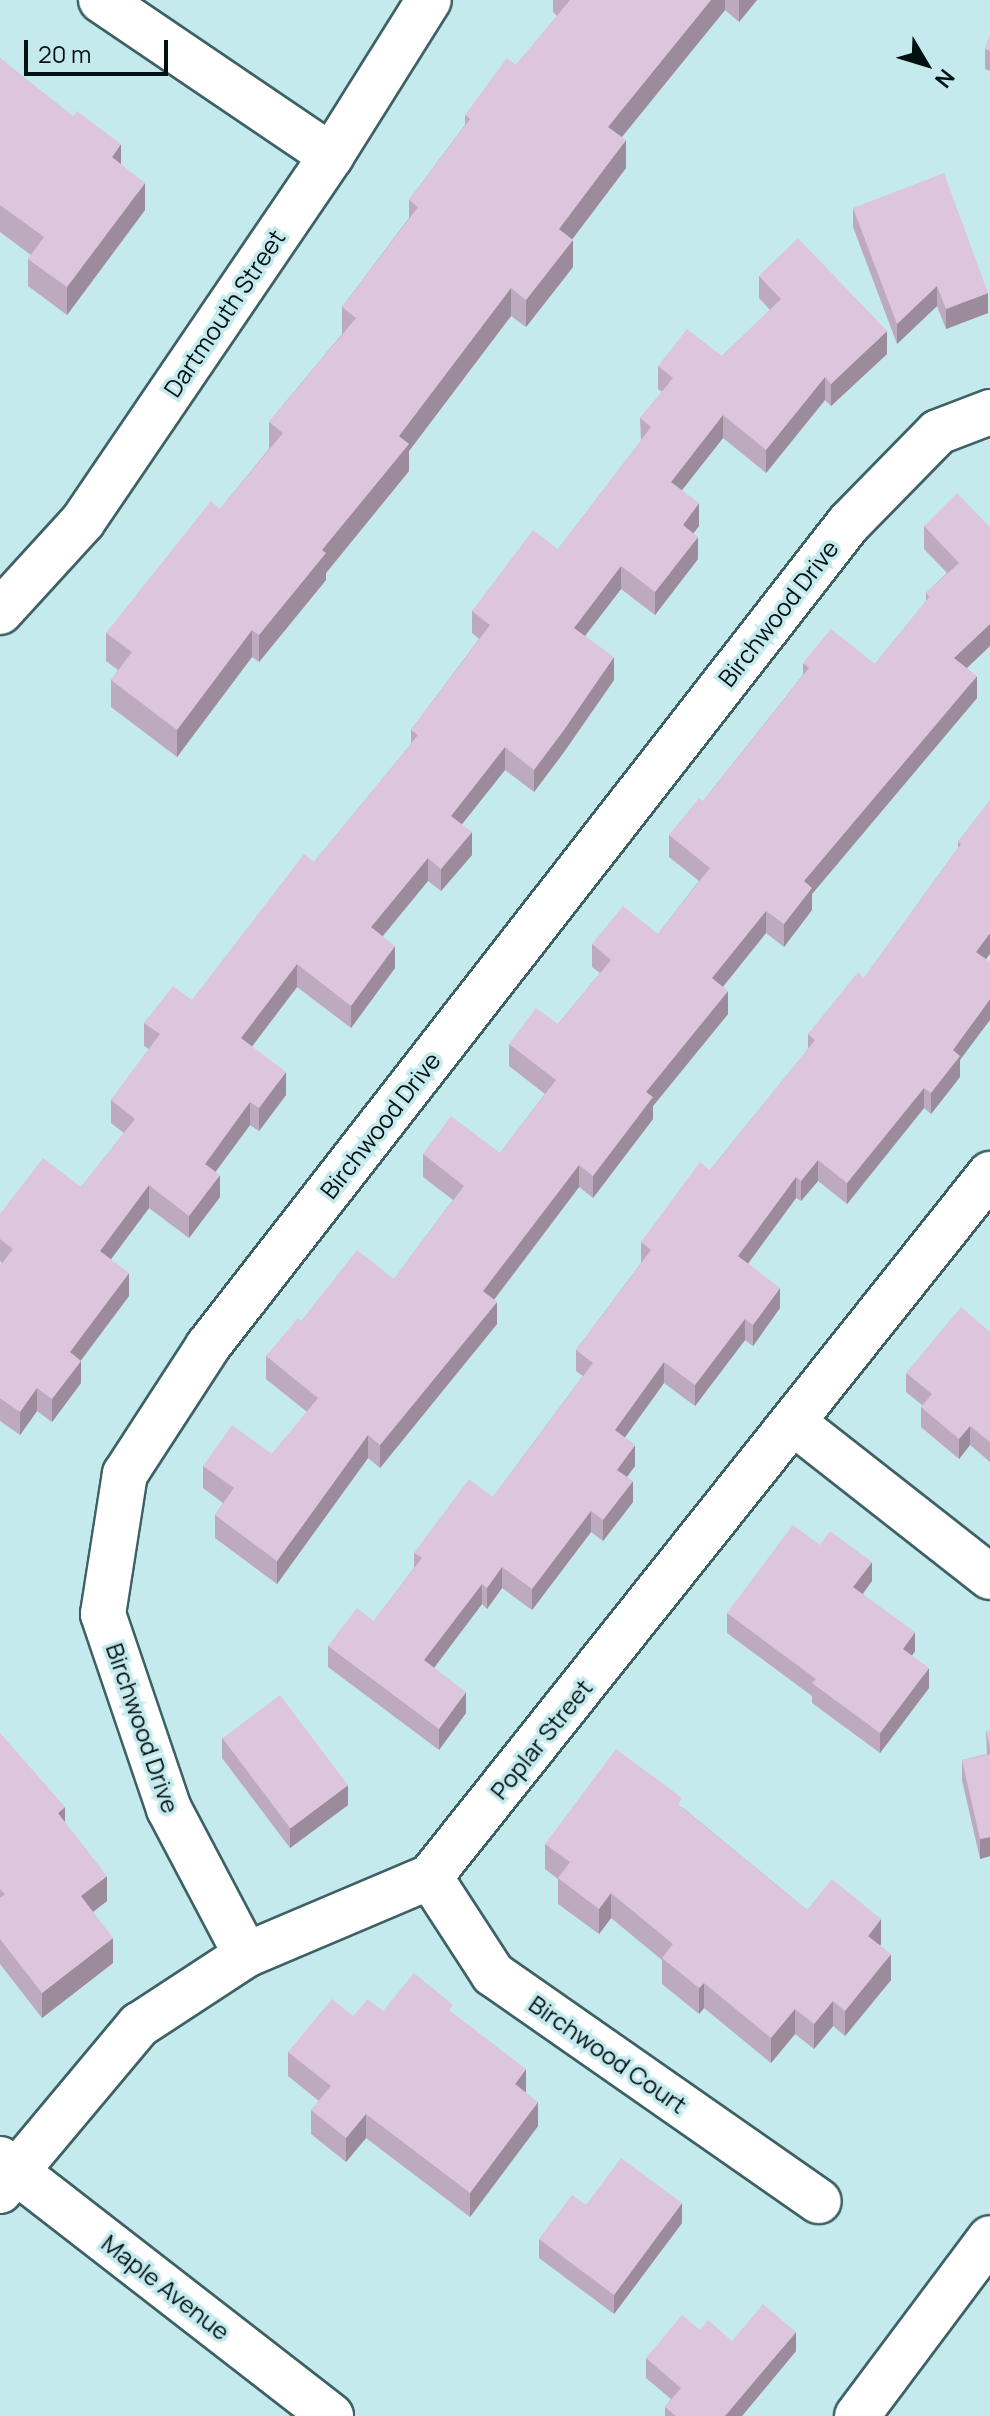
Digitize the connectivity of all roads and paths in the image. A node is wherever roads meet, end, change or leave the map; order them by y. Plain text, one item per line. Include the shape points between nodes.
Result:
1 (101, 0) edge
2 (429, 0) edge
3 (331, 156) junction
4 (990, 412) edge
5 (0, 612) edge
6 (990, 1174) edge
7 (795, 1424) junction
8 (990, 1577) edge
9 (430, 1877) junction
10 (246, 1955) junction
11 (5, 2174) edge
12 (819, 2201) dead end
13 (990, 2238) edge
14 (331, 2416) edge
15 (857, 2416) edge

1 - 3 street
2 - 3 street, Dartmouth Street
3 - 5 street, Dartmouth Street via 83,521
4 - 10 street, Birchwood Drive via 938,432 849,523 208,1346 125,1474 103,1614 169,1809
6 - 7 street, Poplar Street
7 - 8 street
7 - 9 street, Poplar Street
9 - 10 street, Poplar Street
9 - 12 street, Birchwood Court via 493,1974
10 - 11 street, Poplar Street via 139,2025
11 - 14 street, Maple Avenue
13 - 15 street

